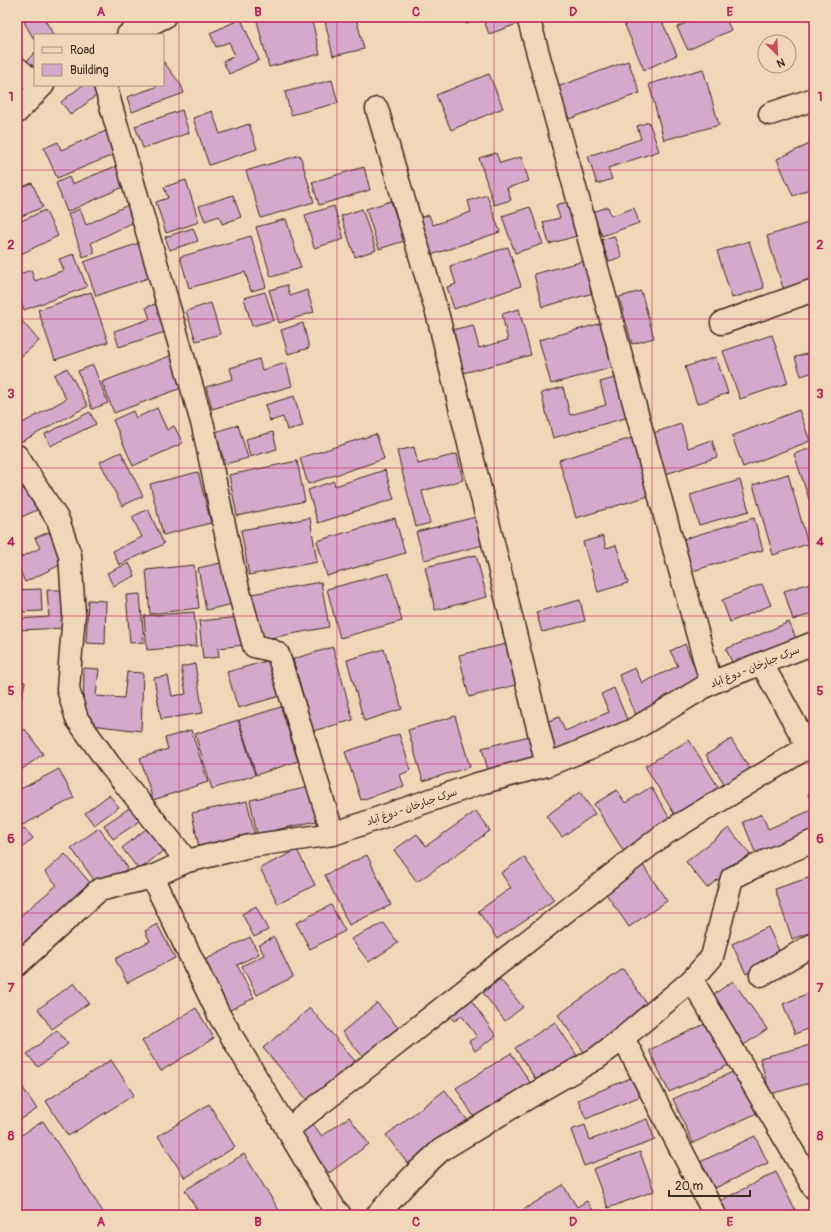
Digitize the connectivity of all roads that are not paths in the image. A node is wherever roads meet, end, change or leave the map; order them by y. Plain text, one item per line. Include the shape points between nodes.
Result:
1 (164, 17) edge
2 (528, 17) edge
3 (130, 34) edge
4 (17, 68) edge
5 (34, 81) edge
6 (38, 86) edge
7 (105, 86) edge
8 (814, 99) edge
9 (377, 109) dead end
10 (17, 112) edge
11 (770, 114) dead end
12 (814, 290) edge
13 (722, 323) dead end
14 (17, 456) edge
15 (814, 643) edge
16 (762, 664) junction
17 (711, 684) junction
18 (547, 765) junction
19 (333, 834) junction
20 (814, 841) edge
21 (187, 861) junction
22 (152, 877) junction
23 (814, 944) edge
24 (20, 958) edge
25 (761, 975) dead end
26 (692, 980) junction
27 (623, 1038) junction
28 (287, 1130) junction
29 (814, 1188) edge
30 (340, 1215) edge
31 (377, 1215) edge
32 (715, 1215) edge

1 - 3 street
2 - 17 street
4 - 5 street
6 - 10 street
7 - 19 street via 203,426 236,581 254,646 278,654
8 - 11 street
9 - 18 street via 438,316
12 - 13 street
14 - 21 street via 58,520 70,555 74,614 68,689 77,719 109,764
15 - 16 street, سرک جبارخان - دوغ آباد
16 - 17 street, سرک جبارخان - دوغ آباد
16 - 28 street via 808,747 663,835
17 - 18 street, سرک جبارخان - دوغ آباد via 631,731
18 - 19 street, سرک جبارخان - دوغ آباد via 477,784
19 - 21 street, سرک جبارخان - دوغ آباد via 250,846
20 - 26 street via 732,878 712,957
21 - 22 street, سرک جبارخان - دوغ آباد
22 - 24 street, سرک جبارخان - دوغ آباد via 99,890
22 - 28 street via 219,1015
23 - 25 street
26 - 27 street
26 - 29 street
27 - 31 street via 597,1058 441,1150
27 - 32 street
28 - 30 street

